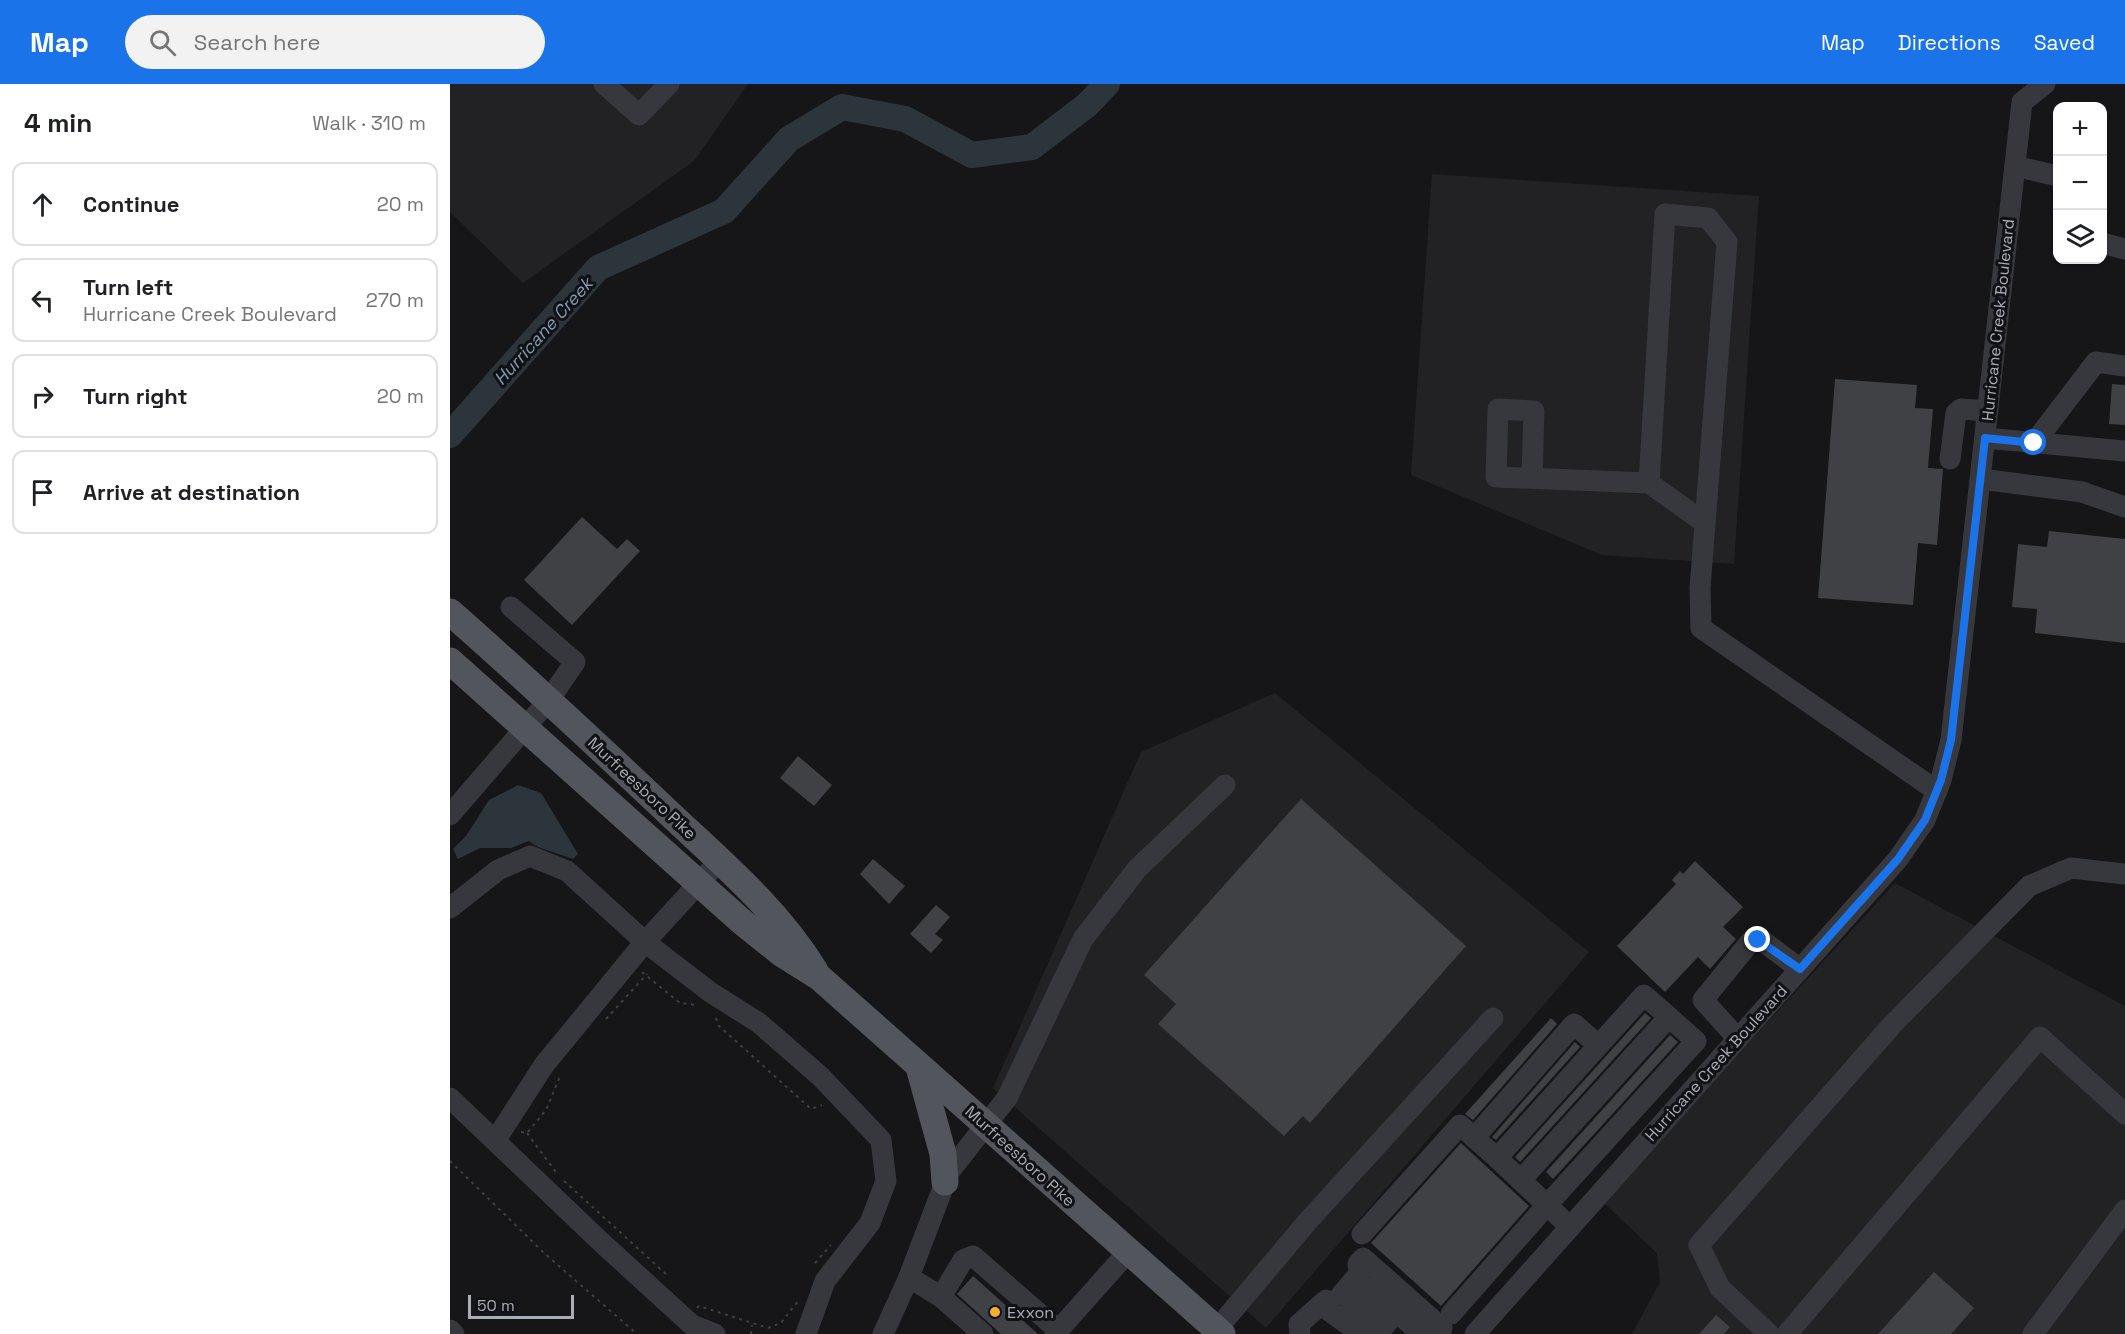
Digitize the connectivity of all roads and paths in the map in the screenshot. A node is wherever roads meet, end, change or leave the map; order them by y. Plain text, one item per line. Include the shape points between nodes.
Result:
1 (604, 84) edge
2 (669, 84) edge
3 (2045, 84) edge
4 (2015, 166) junction
5 (2053, 175) edge
6 (2107, 244) edge
7 (2125, 249) edge
8 (2125, 366) edge
9 (1988, 411) junction
10 (1985, 438) junction
11 (2034, 443) junction
12 (2125, 451) edge
13 (1950, 459) dead end
14 (1532, 478) dead end
15 (1981, 479) junction
16 (1649, 483) junction
17 (2125, 507) edge
18 (1705, 523) junction
19 (511, 607) dead end
20 (450, 612) edge
21 (450, 661) edge
22 (549, 700) junction
23 (526, 728) junction
24 (1225, 785) dead end
25 (1937, 791) junction
26 (450, 815) edge
27 (719, 861) junction
28 (2125, 874) edge
29 (699, 884) junction
30 (450, 908) edge
31 (645, 942) junction
32 (637, 969) dead end
33 (1800, 969) junction
34 (646, 974) junction
35 (819, 977) junction
36 (700, 1007) dead end
37 (714, 1015) dead end
38 (1669, 1017) junction
39 (1492, 1018) dead end
40 (601, 1024) dead end
41 (1738, 1039) junction
42 (1598, 1046) junction
43 (564, 1066) dead end
44 (918, 1066) junction
45 (450, 1098) edge
46 (830, 1111) dead end
47 (2125, 1114) edge
48 (985, 1125) junction
49 (515, 1131) dead end
50 (527, 1133) junction
51 (1474, 1138) junction
52 (495, 1141) junction
53 (1497, 1158) junction
54 (450, 1161) edge
55 (1521, 1180) junction
56 (945, 1182) junction
57 (1547, 1204) junction
58 (2125, 1210) edge
59 (1570, 1227) junction
60 (1362, 1234) dead end
61 (834, 1242) dead end
62 (1128, 1252) junction
63 (812, 1271) dead end
64 (909, 1277) junction
65 (661, 1280) dead end
66 (941, 1297) junction
67 (798, 1301) dead end
68 (1342, 1311) edge
69 (692, 1312) dead end
70 (1450, 1314) dead end
71 (1400, 1320) edge
72 (752, 1325) junction
73 (450, 1330) edge
74 (1057, 1332) edge
75 (1219, 1332) edge
76 (454, 1334) edge
77 (637, 1334) edge
78 (715, 1334) edge
79 (751, 1334) edge
80 (806, 1334) edge
81 (883, 1334) edge
82 (983, 1334) edge
83 (1300, 1334) edge
84 (1440, 1334) edge
85 (1475, 1334) edge
86 (1769, 1334) edge
87 (1787, 1334) edge
88 (2033, 1334) edge

1 - 2 street via 639,115
3 - 4 street, Hurricane Creek Boulevard via 2022,102
4 - 5 street
4 - 9 street, Hurricane Creek Boulevard
6 - 7 street
8 - 11 street via 2096,362
9 - 10 street, Hurricane Creek Boulevard
9 - 13 street via 1956,413
10 - 11 street
10 - 15 street, Hurricane Creek Boulevard
11 - 12 street
14 - 16 street
15 - 17 street via 2082,492
15 - 25 street, Hurricane Creek Boulevard via 1951,740
16 - 18 street
16 - 18 street via 1665,214 1708,218 1726,242
18 - 25 street via 1701,628
19 - 22 street via 575,662
20 - 22 main road, Murfreesboro Pike
21 - 23 main road, Murfreesboro Pike
22 - 23 street
22 - 27 main road, Murfreesboro Pike
23 - 26 street
23 - 29 main road, Murfreesboro Pike
24 - 48 street via 1137,869 1083,939 1007,1098
25 - 33 street, Hurricane Creek Boulevard via 1925,820 1898,859
27 - 29 street
27 - 35 main road, Murfreesboro Pike via 797,941
28 - 86 street via 2071,868 2029,886 1892,1025 1700,1245 1720,1288
29 - 31 street
29 - 35 main road, Murfreesboro Pike via 781,953
30 - 31 street via 498,870 530,856 567,871
31 - 52 street via 544,1065
31 - 80 street via 710,992 759,1023 820,1077 881,1140 886,1182 870,1223 825,1281
32 - 34 path
33 - 41 street, Hurricane Creek Boulevard
33 - 41 street via 1764,942 1751,941 1703,1000
34 - 36 path via 680,1003
34 - 40 path
35 - 44 main road, Murfreesboro Pike
37 - 46 path via 718,1025 811,1109 822,1105
38 - 42 street via 1644,995
38 - 55 street
38 - 57 street via 1696,1041
39 - 75 street via 1308,1221
41 - 59 street, Hurricane Creek Boulevard
42 - 51 street via 1574,1024
42 - 53 street
43 - 50 path via 546,1110
44 - 48 main road, Murfreesboro Pike
44 - 56 main road via 943,1154
45 - 52 street
47 - 87 street via 2040,1037
48 - 56 street
48 - 62 main road, Murfreesboro Pike
49 - 50 path
50 - 65 path via 559,1176 667,1275
51 - 53 street
51 - 60 street via 1460,1125
52 - 78 street via 692,1325
53 - 55 street
54 - 77 path via 544,1253
55 - 57 street
56 - 64 street
57 - 59 street
57 - 70 street
58 - 88 street
59 - 85 street, Hurricane Creek Boulevard
61 - 63 path via 826,1247
62 - 74 street
62 - 75 main road, Murfreesboro Pike
64 - 66 street
64 - 81 street
66 - 74 street via 963,1260 973,1256
66 - 82 street
67 - 72 path via 781,1323 768,1328
68 - 71 street
68 - 71 street
68 - 83 street via 1299,1324
68 - 84 street via 1363,1258 1442,1328
69 - 72 path via 699,1306
72 - 79 path
73 - 76 street

